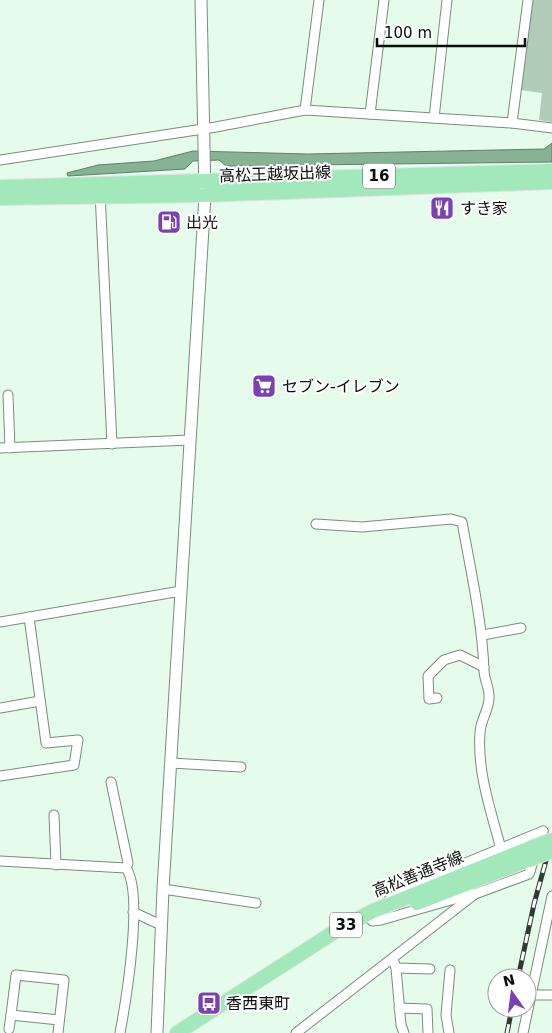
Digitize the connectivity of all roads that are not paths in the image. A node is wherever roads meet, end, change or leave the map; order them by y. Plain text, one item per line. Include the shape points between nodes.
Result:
1 (201, 0) edge
2 (320, 0) edge
3 (384, 0) edge
4 (447, 0) edge
5 (528, 0) edge
6 (305, 110) junction
7 (370, 114) junction
8 (434, 118) junction
9 (512, 123) junction
10 (205, 128) junction
11 (552, 128) edge
12 (0, 160) edge
13 (552, 171) edge
14 (552, 182) edge
15 (0, 187) edge
16 (205, 188) junction
17 (100, 190) junction
18 (0, 198) edge
19 (8, 395) dead end
20 (190, 440) junction
21 (112, 444) junction
22 (5, 448) edge
23 (316, 524) dead end
24 (181, 591) junction
25 (30, 617) junction
26 (0, 622) edge
27 (521, 628) dead end
28 (483, 635) junction
29 (484, 668) junction
30 (437, 698) dead end
31 (40, 701) junction
32 (0, 708) edge
33 (171, 762) junction
34 (241, 767) dead end
35 (0, 776) edge
36 (111, 782) dead end
37 (54, 815) dead end
38 (552, 840) edge
39 (500, 849) junction
40 (552, 851) edge
41 (529, 854) junction
42 (0, 861) edge
43 (56, 865) junction
44 (126, 868) junction
45 (163, 889) junction
46 (475, 894) junction
47 (552, 896) edge
48 (256, 903) dead end
49 (550, 909) edge
50 (133, 912) junction
51 (372, 916) junction
52 (162, 926) junction
53 (395, 963) junction
54 (537, 968) edge
55 (430, 970) dead end
56 (450, 970) dead end
57 (537, 995) edge
58 (552, 995) edge
59 (399, 1008) junction
60 (427, 1012) junction
61 (446, 1013) junction
62 (11, 1015) junction
63 (526, 1018) edge
64 (59, 1020) junction
65 (9, 1028) dead end
66 (58, 1033) edge
67 (120, 1033) edge
68 (157, 1033) edge
69 (177, 1033) edge
70 (188, 1033) edge
71 (296, 1033) edge
72 (404, 1033) edge
73 (428, 1033) edge
74 (448, 1033) edge
75 (523, 1033) edge

1 - 10 street
2 - 6 street
3 - 7 street
4 - 8 street
5 - 9 street
6 - 7 street
6 - 10 street
7 - 8 street
8 - 9 street
9 - 11 street
10 - 12 street
10 - 16 street
13 - 16 main road, 高松王越坂出線 / 16
14 - 16 main road, 高松王越坂出線 / 16
15 - 17 main road, 高松王越坂出線 / 16
16 - 17 main road, 高松王越坂出線 / 16
16 - 20 street
17 - 18 main road, 高松王越坂出線 / 16
17 - 21 street
19 - 22 street
20 - 21 street
20 - 24 street
21 - 22 street
23 - 28 street via 362,527 451,519 462,522
24 - 25 street
24 - 33 street
25 - 26 street
25 - 31 street
27 - 28 street
28 - 29 street
29 - 30 street via 460,655 444,660 428,676 430,699
29 - 39 street via 489,696 480,730 480,747 484,782
31 - 32 street
31 - 35 street via 46,743 78,740 74,765
33 - 34 street
33 - 45 street
36 - 44 street via 128,863
37 - 43 street
38 - 41 main road, 高松善通寺線 / 33, bridge
39 - 46 street via 543,831 529,874
39 - 51 street via 407,887
40 - 41 main road, 高松善通寺線 / 33, bridge
41 - 51 main road, 高松善通寺線 / 33
42 - 43 street
43 - 44 street
44 - 50 street via 130,873
45 - 48 street
45 - 52 street
46 - 51 street via 381,920
46 - 53 street
47 - 49 street
49 - 54 street
50 - 52 street
50 - 67 street via 131,966
51 - 69 main road, 高松善通寺線 / 33 via 338,929
51 - 70 main road, 高松善通寺線 / 33
52 - 68 street
53 - 55 street
53 - 59 street
53 - 71 street
56 - 61 street
57 - 58 street
59 - 60 street via 427,1009
59 - 72 street
60 - 61 street
60 - 73 street
61 - 74 street
62 - 64 street
62 - 64 street via 13,974 65,976
62 - 65 street
63 - 75 street
64 - 66 street

